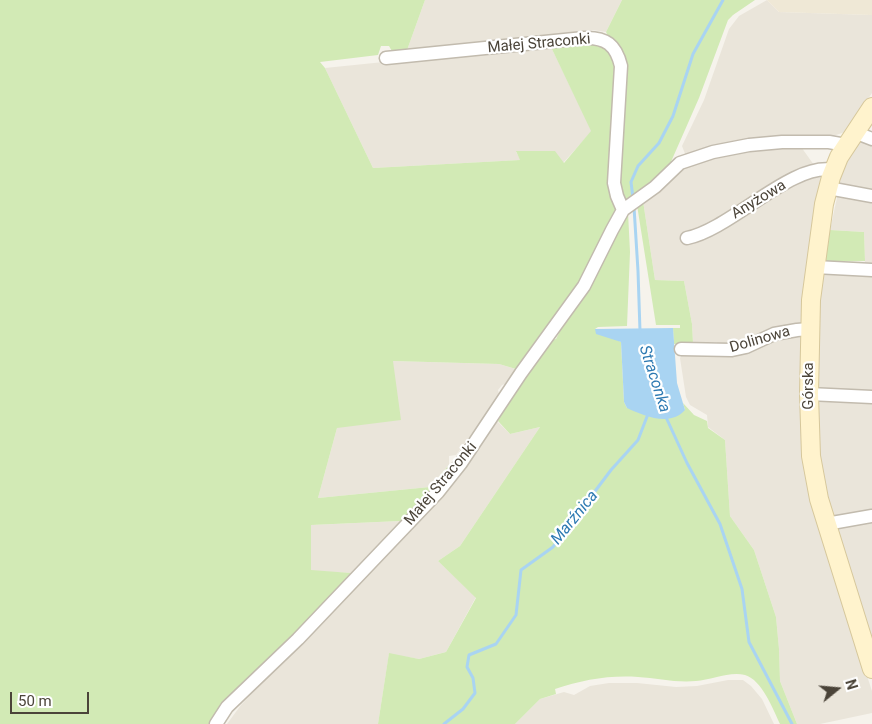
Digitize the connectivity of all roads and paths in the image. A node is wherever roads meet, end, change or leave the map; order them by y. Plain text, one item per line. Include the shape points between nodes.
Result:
1 (386, 58) dead end
2 (872, 107) edge
3 (850, 139) junction
4 (872, 139) edge
5 (833, 170) junction
6 (828, 188) junction
7 (872, 196) edge
8 (626, 208) junction
9 (687, 238) dead end
10 (815, 267) junction
11 (872, 270) edge
12 (809, 330) junction
13 (681, 350) dead end
14 (809, 394) junction
15 (872, 397) edge
16 (872, 516) edge
17 (826, 524) junction
18 (872, 669) edge
19 (216, 724) edge

1 - 8 street, Małej Straconki via 584,38 606,41 615,49 621,66 614,183 616,196
2 - 3 street, Górska
3 - 4 street, Małej Straconki
3 - 5 street, Górska
3 - 8 street, Małej Straconki via 749,145 713,152 680,163
5 - 6 street, Górska
5 - 9 street, Anyżowa via 813,170 771,191 718,226
6 - 7 street
6 - 10 street, Górska
8 - 19 street, Małej Straconki via 584,286 450,477 357,578 227,707
10 - 11 street
10 - 12 street, Górska
12 - 13 street, Dolinowa via 774,334 732,350
12 - 14 street, Górska
14 - 15 street
14 - 17 street, Górska via 813,472
16 - 17 street
17 - 18 street, Górska

